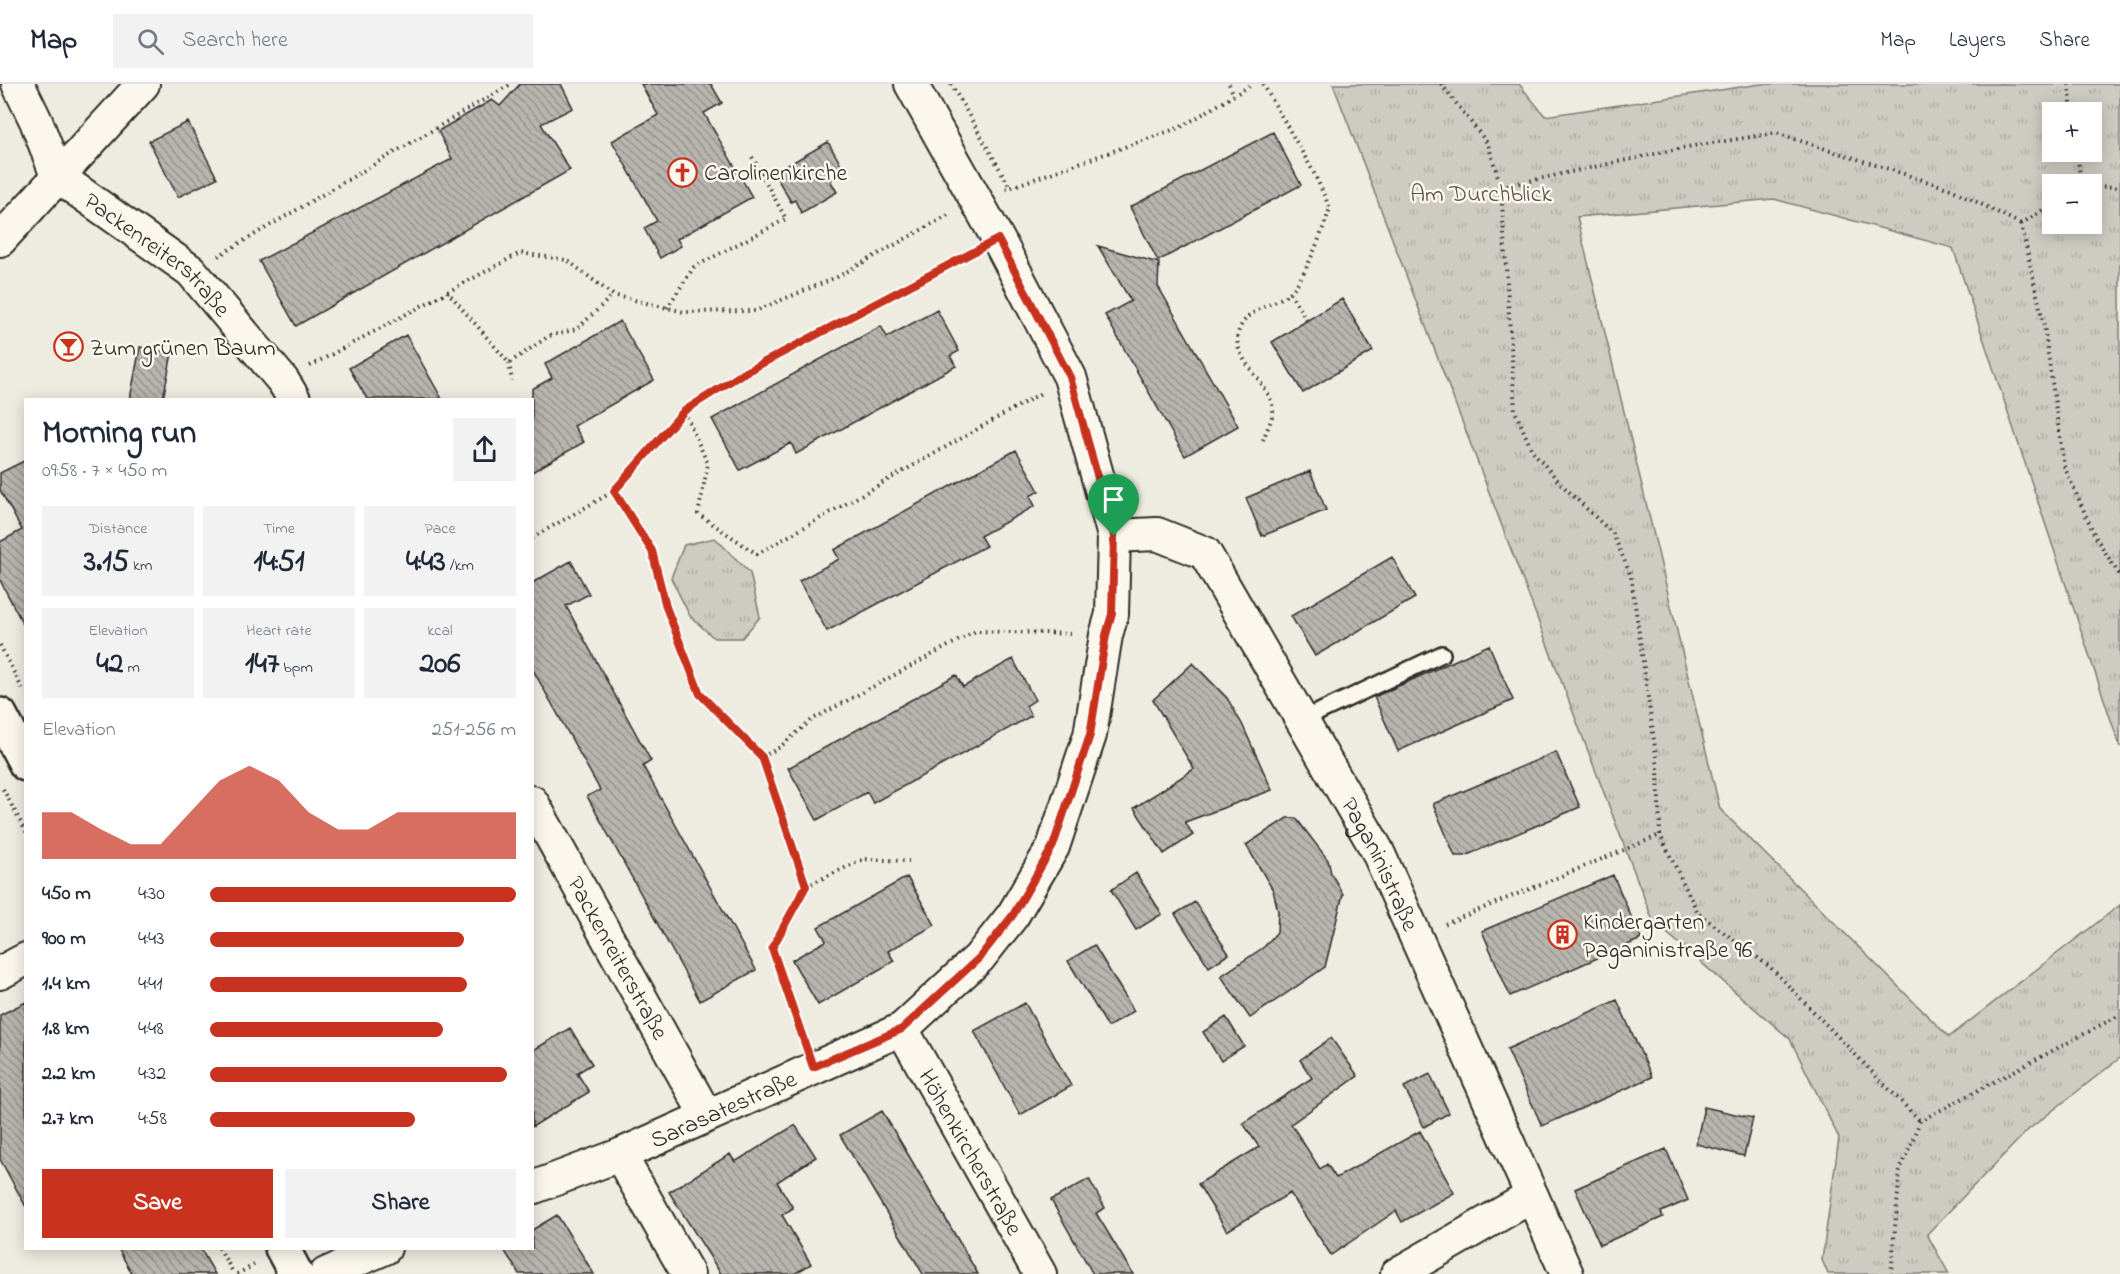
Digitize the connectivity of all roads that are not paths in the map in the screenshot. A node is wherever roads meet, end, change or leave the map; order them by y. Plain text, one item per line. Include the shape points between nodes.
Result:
1 (18, 84) edge
2 (143, 84) edge
3 (911, 84) edge
4 (57, 176) junction
5 (0, 240) edge
6 (288, 390) edge
7 (1114, 536) junction
8 (1442, 654) dead end
9 (0, 715) edge
10 (1302, 720) junction
11 (24, 760) edge
12 (534, 806) edge
13 (24, 960) edge
14 (0, 973) edge
15 (902, 1029) junction
16 (706, 1115) junction
17 (620, 1155) junction
18 (534, 1187) edge
19 (1532, 1196) junction
20 (283, 1250) edge
21 (380, 1250) edge
22 (296, 1274) edge
23 (326, 1274) edge
24 (688, 1274) edge
25 (1040, 1274) edge
26 (1397, 1274) edge
27 (1567, 1274) edge

1 - 4 street
2 - 4 street
3 - 7 street, Sarasatestraße via 1070,377
4 - 5 street
4 - 6 street, Packenreiterstraße via 191,271
7 - 10 street, Paganinistraße via 1157,534 1205,553
7 - 15 street, Sarasatestraße via 1112,614 1090,735 1053,846 1013,915 979,958
8 - 10 lane
9 - 11 main road
10 - 19 street, Paganinistraße via 1377,850
12 - 16 street, Packenreiterstraße
13 - 14 street
15 - 16 street, Sarasatestraße
15 - 25 street, Höhenkircherstraße
16 - 17 street, Sarasatestraße
17 - 18 street, Sarasatestraße
17 - 24 street
19 - 26 street
19 - 27 street, Paganinistraße
20 - 22 main road
21 - 23 street

